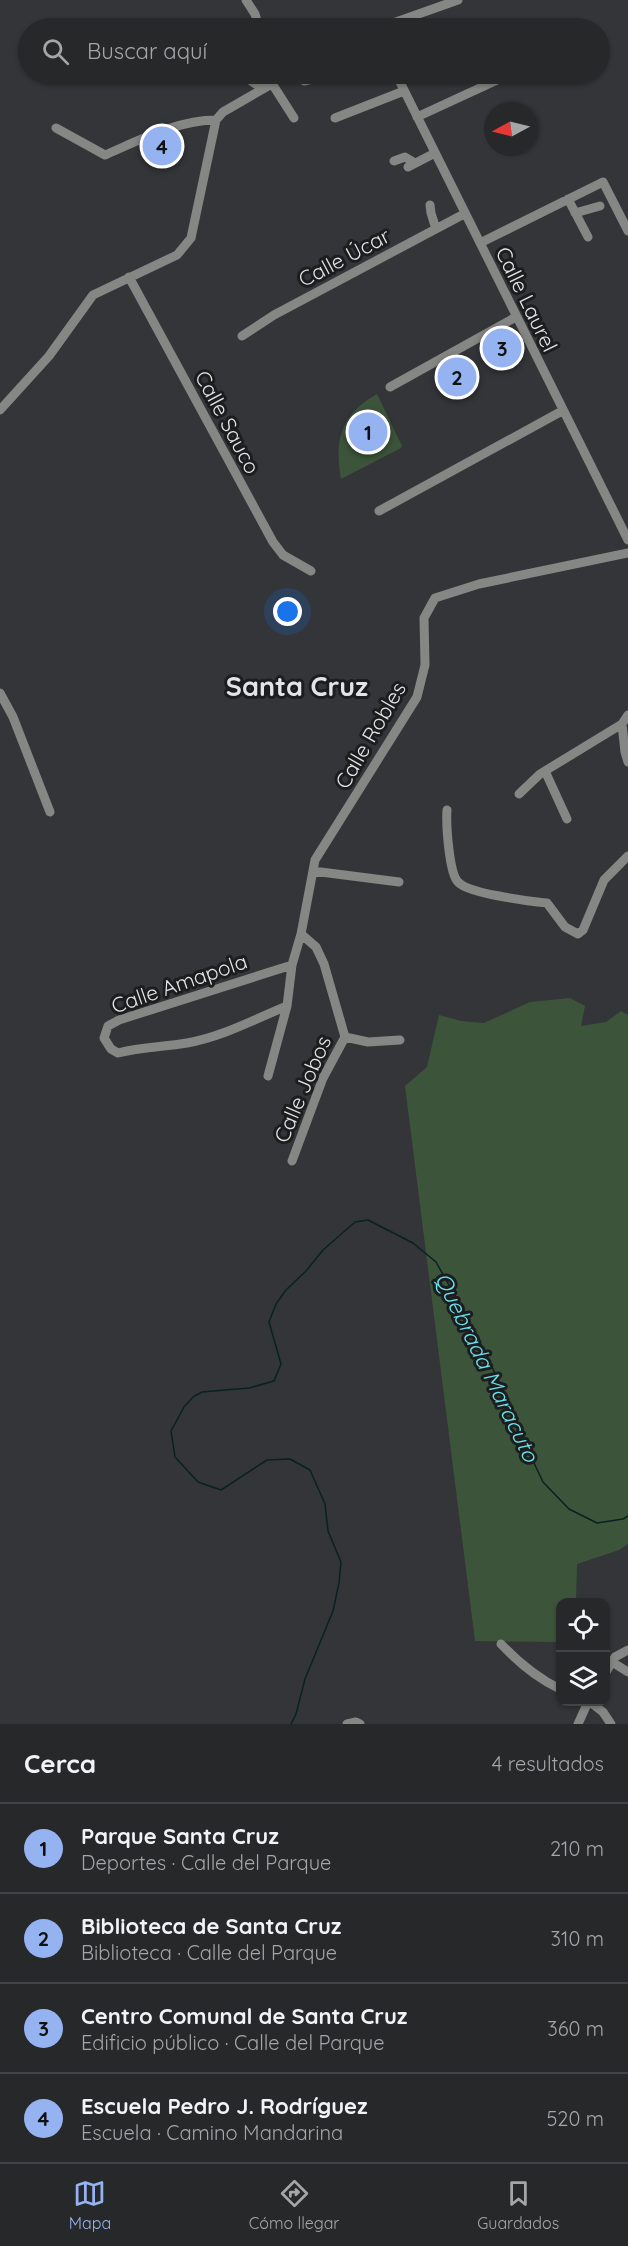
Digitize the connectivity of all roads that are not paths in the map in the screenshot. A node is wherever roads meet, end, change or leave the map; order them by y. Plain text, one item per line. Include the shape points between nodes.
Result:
1 (246, 0) edge
2 (458, 0) edge
3 (256, 18) edge
4 (407, 18) edge
5 (256, 84) edge
6 (268, 84) edge
7 (276, 84) edge
8 (401, 84) edge
9 (488, 84) edge
10 (263, 89) junction
11 (404, 91) junction
12 (417, 117) junction
13 (294, 118) dead end
14 (335, 118) dead end
15 (216, 120) junction
16 (56, 128) dead end
17 (435, 153) junction
18 (394, 161) dead end
19 (568, 199) junction
20 (430, 205) dead end
21 (600, 207) dead end
22 (575, 213) junction
23 (464, 214) junction
24 (436, 229) junction
25 (628, 231) edge
26 (588, 237) dead end
27 (480, 243) junction
28 (129, 276) junction
29 (516, 317) junction
30 (242, 336) dead end
31 (390, 387) dead end
32 (0, 410) edge
33 (562, 411) junction
34 (379, 512) dead end
35 (628, 540) edge
36 (628, 553) edge
37 (311, 572) dead end
38 (0, 693) edge
39 (625, 720) edge
40 (628, 762) edge
41 (545, 771) junction
42 (519, 794) dead end
43 (447, 810) dead end
44 (50, 812) dead end
45 (567, 819) dead end
46 (628, 856) edge
47 (313, 873) junction
48 (396, 884) dead end
49 (301, 934) junction
50 (292, 965) junction
51 (287, 1006) junction
52 (345, 1037) junction
53 (400, 1040) dead end
54 (268, 1076) dead end
55 (292, 1161) dead end
56 (501, 1644) dead end
57 (628, 1650) edge
58 (612, 1662) junction
59 (610, 1665) edge
60 (628, 1672) edge
61 (556, 1686) edge
62 (587, 1706) edge
63 (595, 1706) edge
64 (347, 1724) edge
65 (360, 1724) edge
66 (578, 1724) edge
67 (611, 1724) edge

1 - 3 street
2 - 4 street
5 - 10 street
6 - 10 street
7 - 13 street
8 - 11 street, Calle Laurel
9 - 12 street
10 - 15 street
11 - 12 street, Calle Laurel
11 - 14 street
12 - 17 street, Calle Laurel
15 - 16 street via 197,120 105,155
15 - 28 street via 191,238 177,255
17 - 18 street via 412,165 405,156
17 - 23 street, Calle Laurel
19 - 22 street
19 - 25 street via 603,182
19 - 27 street
20 - 24 street
21 - 22 street
22 - 26 street
23 - 24 street, Calle Úcar
23 - 27 street, Calle Laurel
24 - 30 street, Calle Úcar
27 - 29 street, Calle Laurel
28 - 32 street via 93,295 49,356
28 - 37 street, Calle Sauco via 273,542 283,555
29 - 31 street
29 - 33 street, Calle Laurel
33 - 34 street
33 - 35 street, Calle Laurel
36 - 47 street, Calle Robles via 479,584 435,598 424,618 425,665 417,697 315,860
38 - 44 street
39 - 40 street
39 - 41 street
41 - 42 street
41 - 45 street
43 - 46 street via 454,877 460,885 497,896 548,903 565,927 579,934 604,880
47 - 48 street
47 - 49 street, Calle Robles
49 - 50 street, Calle Robles
49 - 52 street, Calle Jobos via 316,947 324,963
50 - 51 street, Calle Robles
50 - 51 street, Calle Amapola via 119,1020 108,1026 104,1038 118,1053 187,1043 223,1033
51 - 54 street, Calle Robles
52 - 53 street via 368,1042
52 - 55 street, Calle Jobos via 323,1078
56 - 61 street via 518,1662
57 - 58 street
58 - 59 street
58 - 60 street
62 - 66 street
63 - 67 street
64 - 65 street

